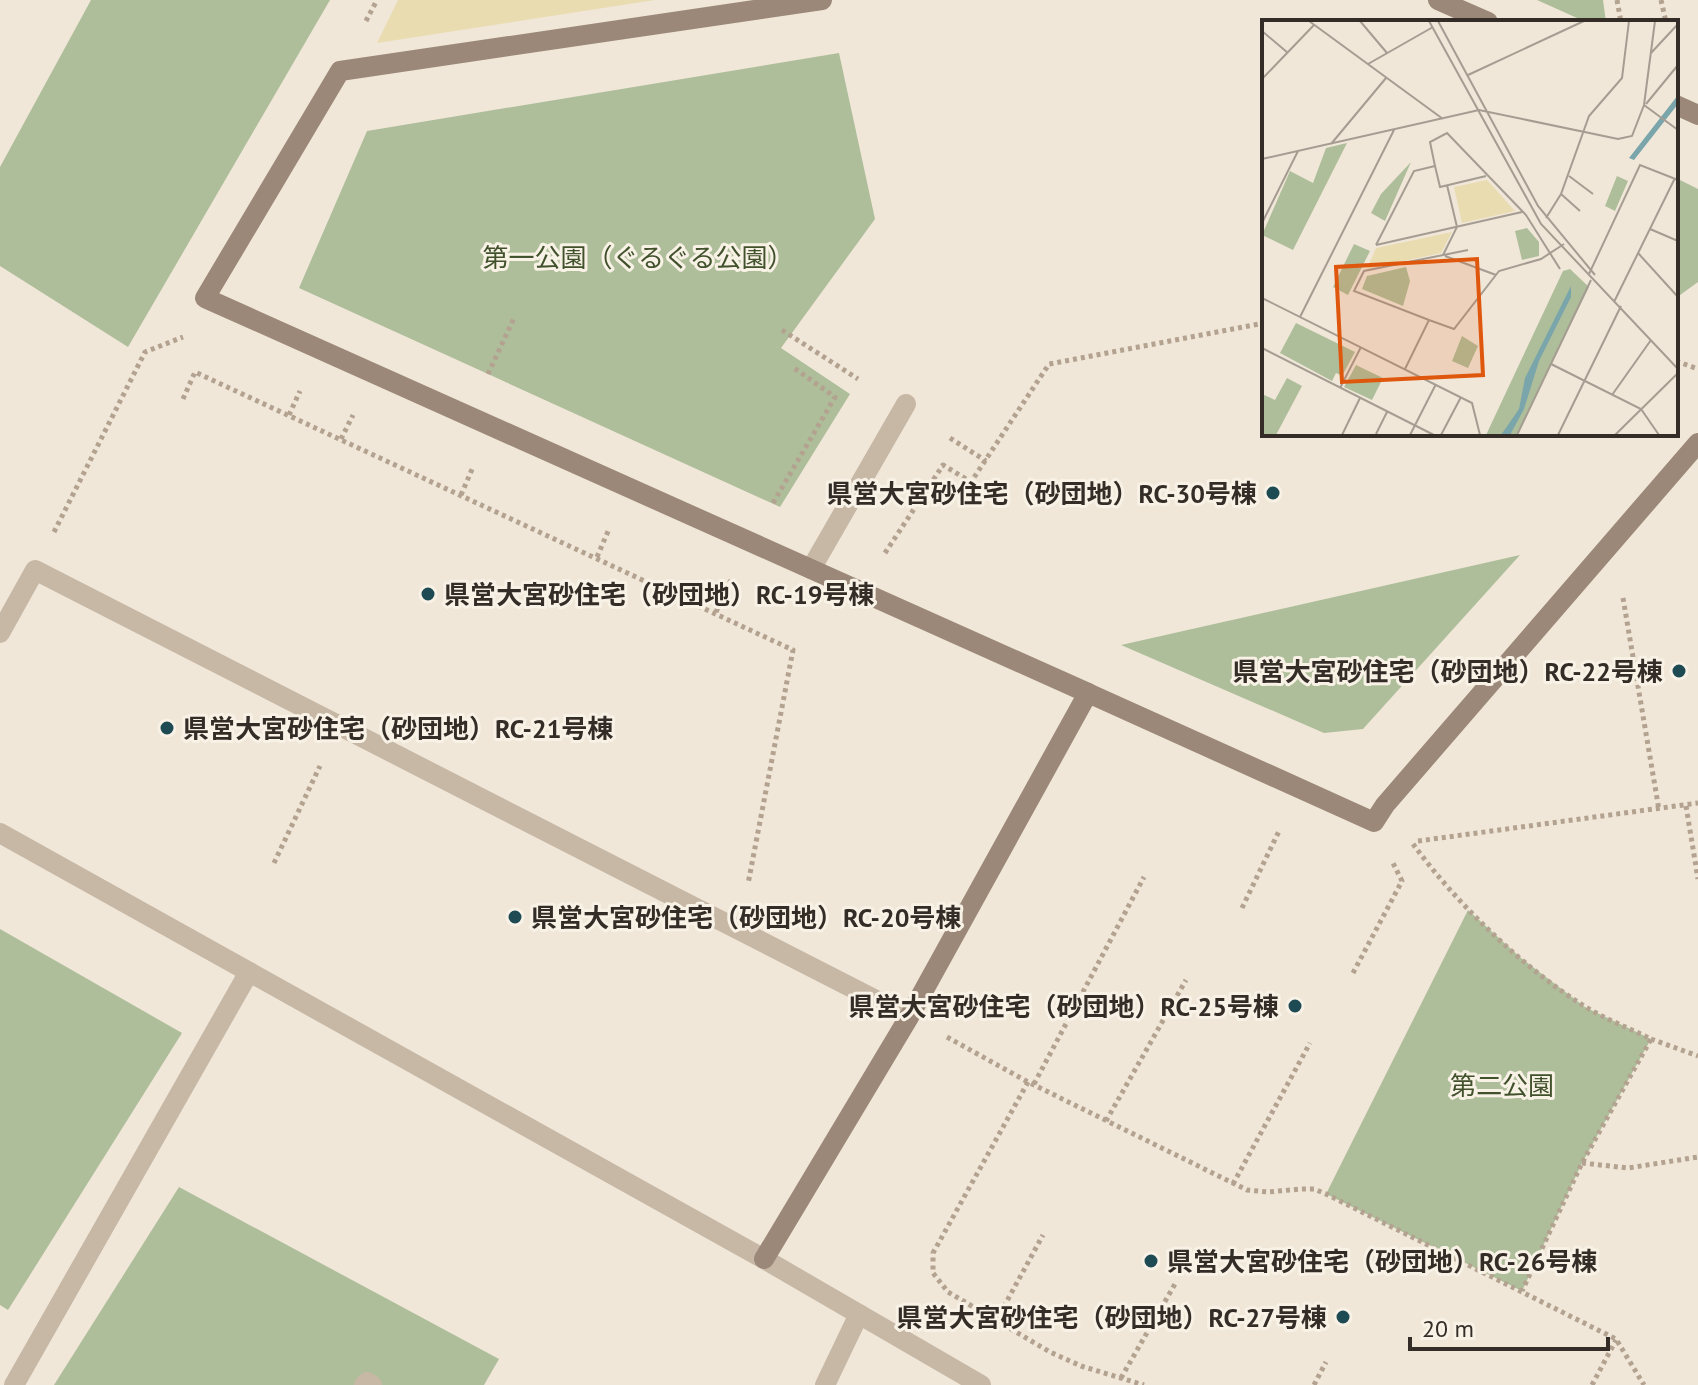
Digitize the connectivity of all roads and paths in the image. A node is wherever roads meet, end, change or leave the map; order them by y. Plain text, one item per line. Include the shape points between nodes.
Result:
1 (822, 0) edge
2 (1438, 0) edge
3 (1617, 0) edge
4 (1661, 0) edge
5 (1483, 20) edge
6 (1621, 20) edge
7 (1666, 20) edge
8 (1678, 107) edge
9 (1698, 115) edge
10 (205, 298) junction
11 (515, 316) dead end
12 (1262, 323) edge
13 (782, 330) dead end
14 (1678, 362) edge
15 (794, 368) dead end
16 (1698, 369) edge
17 (488, 374) dead end
18 (858, 379) dead end
19 (183, 399) dead end
20 (906, 404) dead end
21 (354, 411) dead end
22 (950, 438) dead end
23 (341, 439) junction
24 (1698, 443) edge
25 (986, 461) junction
26 (474, 464) dead end
27 (461, 495) junction
28 (772, 504) dead end
29 (610, 526) dead end
30 (1614, 541) junction
31 (885, 554) dead end
32 (597, 557) junction
33 (811, 569) junction
34 (35, 570) junction
35 (0, 633) edge
36 (1088, 693) junction
37 (340, 725) junction
38 (1299, 789) junction
39 (1698, 803) edge
40 (1686, 806) junction
41 (1659, 810) junction
42 (1374, 822) junction
43 (0, 833) edge
44 (274, 863) dead end
45 (1144, 877) dead end
46 (1698, 879) edge
47 (1242, 908) dead end
48 (729, 924) junction
49 (249, 972) junction
50 (1353, 973) dead end
51 (1186, 980) dead end
52 (909, 1017) junction
53 (1651, 1039) junction
54 (1310, 1043) dead end
55 (961, 1045) dead end
56 (1698, 1056) edge
57 (1031, 1083) junction
58 (1106, 1121) junction
59 (1698, 1157) edge
60 (1582, 1163) junction
61 (1233, 1184) junction
62 (1043, 1235) dead end
63 (764, 1259) junction
64 (1175, 1284) dead end
65 (1522, 1291) junction
66 (859, 1314) junction
67 (996, 1321) junction
68 (1616, 1339) junction
69 (1326, 1362) dead end
70 (1121, 1378) junction
71 (14, 1385) edge
72 (364, 1385) edge
73 (372, 1385) edge
74 (825, 1385) edge
75 (981, 1385) edge
76 (1144, 1385) edge
77 (1314, 1385) edge
78 (1592, 1385) edge
79 (1644, 1385) edge

1 - 10 street via 340,71
2 - 5 street
3 - 6 path
4 - 7 path
8 - 9 street
10 - 33 street
10 - 34 path via 185,336 145,352
11 - 17 path
12 - 25 path via 1049,364
13 - 18 path
14 - 16 path
15 - 28 path via 835,397
19 - 23 path via 195,372
20 - 33 street
21 - 23 path
22 - 25 path
23 - 27 path
24 - 30 street
25 - 31 path via 971,482 943,465
26 - 27 path
27 - 32 path
29 - 32 path
30 - 41 path
30 - 42 street
32 - 48 path via 793,650 748,886
33 - 36 street
34 - 35 street
34 - 37 street
36 - 38 street
36 - 52 street
37 - 44 path
37 - 48 street
38 - 42 street
38 - 47 path
39 - 40 path
40 - 41 path
40 - 46 path
41 - 53 path via 1411,842 1468,910 1521,958 1585,1007
42 - 50 path via 1402,881
43 - 49 street
45 - 57 path
48 - 52 street
49 - 63 street
49 - 71 street
51 - 58 path
52 - 63 street
53 - 56 path
53 - 60 path
54 - 61 path
55 - 57 path
57 - 58 path
57 - 67 path via 933,1253 933,1273 948,1292
58 - 61 path
59 - 60 path via 1628,1168
60 - 65 path
61 - 65 path via 1268,1192 1314,1189
62 - 67 path
63 - 66 street
64 - 70 path
65 - 68 path
66 - 74 street
66 - 75 street
67 - 70 path via 1050,1352
68 - 78 path
68 - 79 path
69 - 77 path
70 - 76 path
72 - 73 street

